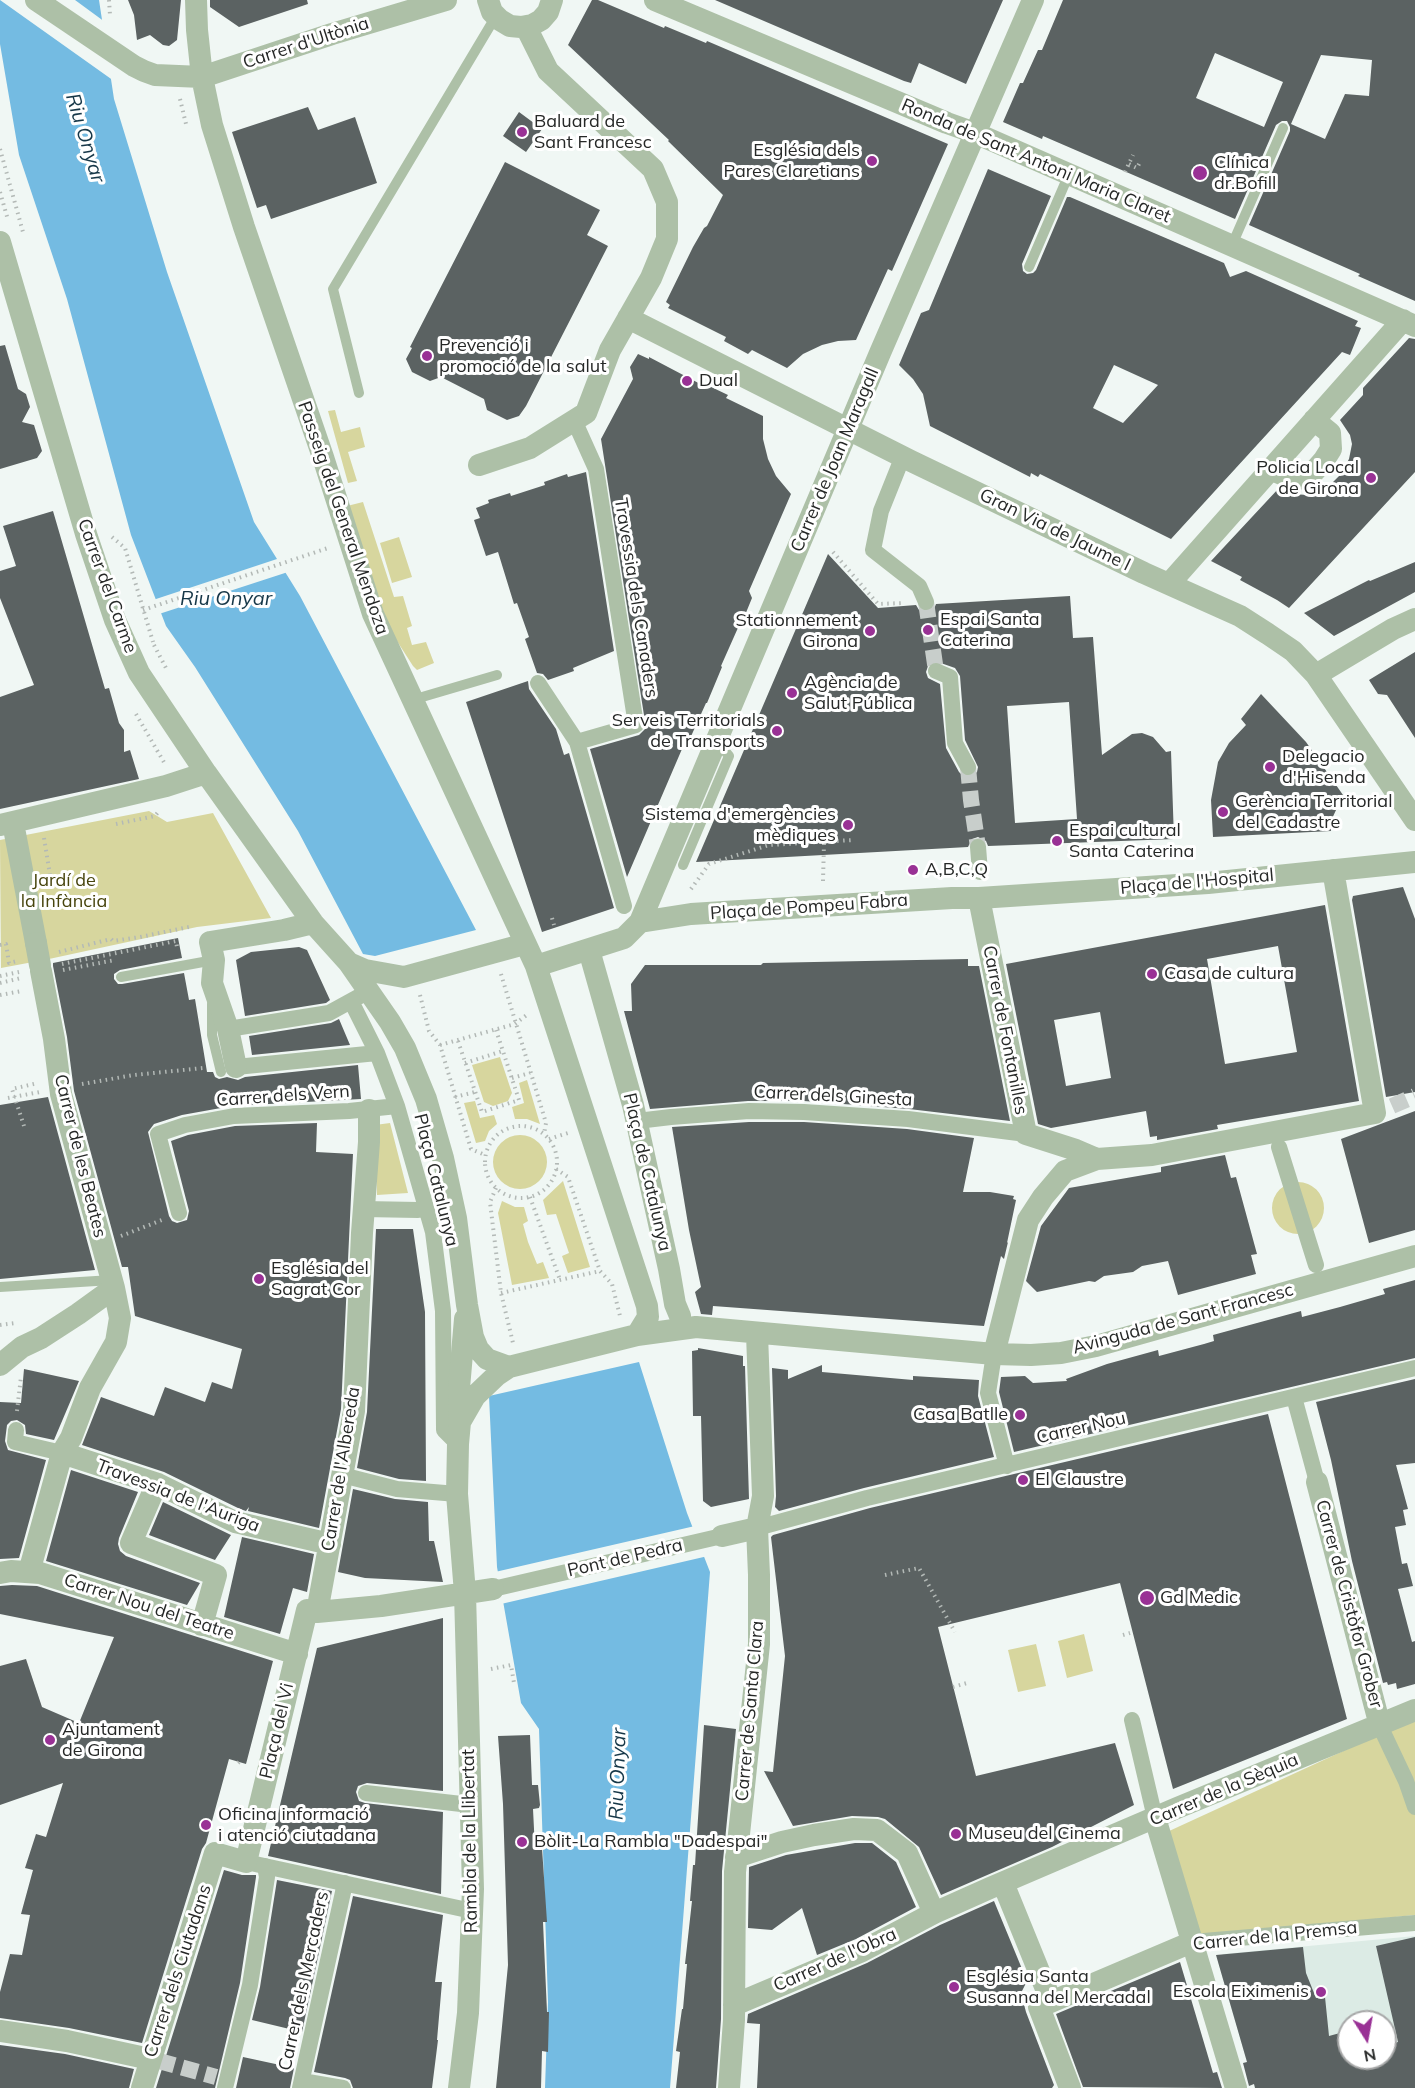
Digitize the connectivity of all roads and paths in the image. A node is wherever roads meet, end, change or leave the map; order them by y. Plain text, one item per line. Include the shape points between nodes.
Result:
1 (36, 0) edge
2 (109, 0) edge
3 (196, 0) edge
4 (446, 0) edge
5 (552, 0) edge
6 (654, 0) edge
7 (1033, 0) edge
8 (492, 8) edge
9 (110, 15) dead end
10 (526, 27) junction
11 (202, 77) junction
12 (1283, 128) dead end
13 (975, 133) junction
14 (1133, 155) dead end
15 (1142, 163) dead end
16 (1129, 164) junction
17 (1125, 172) dead end
18 (1069, 174) junction
19 (0, 242) edge
20 (1232, 245) junction
21 (1029, 267) dead end
22 (628, 318) junction
23 (1409, 323) edge
24 (359, 393) dead end
25 (574, 420) junction
26 (1314, 420) junction
27 (848, 428) junction
28 (903, 456) junction
29 (479, 465) dead end
30 (1270, 469) junction
31 (111, 536) dead end
32 (833, 552) dead end
33 (307, 556) dead end
34 (1169, 584) junction
35 (926, 602) joint
36 (145, 610) junction
37 (1415, 619) edge
38 (153, 642) dead end
39 (936, 671) tunnel mouth
40 (497, 675) dead end
41 (1316, 675) junction
42 (538, 683) dead end
43 (412, 700) junction
44 (715, 739) junction
45 (577, 742) junction
46 (968, 767) tunnel mouth
47 (206, 773) junction
48 (1415, 820) edge
49 (6, 824) edge
50 (853, 840) dead end
51 (824, 843) junction
52 (978, 847) tunnel mouth
53 (1415, 862) edge
54 (683, 865) dead end
55 (1334, 870) junction
56 (980, 872) dead end
57 (824, 881) dead end
58 (691, 890) dead end
59 (979, 898) junction
60 (632, 914) junction
61 (552, 918) dead end
62 (313, 923) junction
63 (554, 925) dead end
64 (192, 934) dead end
65 (525, 944) junction
66 (0, 945) edge
67 (177, 947) dead end
68 (589, 950) junction
69 (119, 959) dead end
70 (214, 960) junction
71 (9, 963) dead end
72 (349, 963) junction
73 (38, 965) junction
74 (536, 966) junction
75 (500, 969) dead end
76 (0, 976) edge
77 (121, 977) dead end
78 (0, 983) edge
79 (212, 983) junction
80 (411, 983) junction
81 (24, 991) dead end
82 (0, 995) edge
83 (360, 996) junction
84 (550, 1007) junction
85 (390, 1022) junction
86 (515, 1024) junction
87 (228, 1029) junction
88 (496, 1030) junction
89 (458, 1041) junction
90 (440, 1045) junction
91 (503, 1051) junction
92 (376, 1053) junction
93 (465, 1063) junction
94 (201, 1068) dead end
95 (228, 1069) junction
96 (36, 1072) dead end
97 (530, 1072) junction
98 (512, 1078) junction
99 (102, 1081) dead end
100 (475, 1091) junction
101 (44, 1092) dead end
102 (16, 1097) junction
103 (455, 1097) junction
104 (8, 1098) dead end
105 (397, 1106) junction
106 (369, 1110) junction
107 (637, 1121) junction
108 (24, 1126) dead end
109 (1026, 1134) junction
110 (544, 1135) junction
111 (1279, 1147) dead end
112 (471, 1149) junction
113 (465, 1152) dead end
114 (485, 1155) junction
115 (1097, 1159) junction
116 (556, 1169) junction
117 (496, 1188) junction
118 (530, 1197) junction
119 (364, 1209) junction
120 (418, 1210) dead end
121 (179, 1213) joint
122 (101, 1240) junction
123 (1415, 1256) edge
124 (1316, 1265) dead end
125 (600, 1271) junction
126 (639, 1277) junction
127 (112, 1279) junction
128 (560, 1280) junction
129 (0, 1287) edge
130 (501, 1293) junction
131 (466, 1305) junction
132 (688, 1322) junction
133 (628, 1328) junction
134 (757, 1334) junction
135 (513, 1344) dead end
136 (21, 1347) junction
137 (994, 1354) junction
138 (0, 1365) edge
139 (508, 1367) junction
140 (1415, 1368) edge
141 (1294, 1397) junction
142 (16, 1430) joint
143 (459, 1433) junction
144 (62, 1453) junction
145 (1007, 1466) junction
146 (342, 1476) junction
147 (1317, 1482) joint
148 (156, 1485) junction
149 (457, 1494) junction
150 (757, 1528) junction
151 (722, 1536) joint
152 (330, 1544) junction
153 (28, 1572) junction
154 (0, 1573) edge
155 (885, 1575) dead end
156 (492, 1589) joint
157 (465, 1593) junction
158 (317, 1612) junction
159 (202, 1625) junction
160 (956, 1632) dead end
161 (1130, 1633) dead end
162 (1123, 1635) dead end
163 (297, 1654) junction
164 (491, 1669) dead end
165 (514, 1683) dead end
166 (968, 1683) dead end
167 (953, 1687) dead end
168 (1415, 1710) edge
169 (1132, 1720) dead end
170 (1380, 1726) junction
171 (366, 1793) dead end
172 (470, 1805) junction
173 (1415, 1807) edge
174 (1155, 1818) junction
175 (736, 1857) junction
176 (256, 1864) junction
177 (345, 1883) junction
178 (1003, 1883) junction
179 (472, 1911) junction
180 (934, 1913) junction
181 (1415, 1923) edge
182 (1192, 1942) junction
183 (1045, 2004) junction
184 (734, 2005) junction
185 (0, 2031) edge
186 (155, 2060) junction
187 (223, 2082) edge
188 (301, 2084) edge
189 (142, 2088) edge
190 (343, 2088) edge
191 (459, 2088) edge
192 (729, 2088) edge
193 (1070, 2088) edge
194 (1236, 2088) edge

1 - 11 street via 134,66 155,75
2 - 9 path
3 - 11 street, Passeig del General Mendoza
4 - 11 street, Carrer d'Ultònia
5 - 10 street via 541,20
6 - 13 street, Ronda de Sant Antoni Maria Claret
7 - 13 street, Carrer de Joan Maragall
8 - 10 street via 510,26
8 - 24 lane via 333,289
10 - 22 street via 548,71 653,169 667,202 667,239
11 - 43 street, Passeig del General Mendoza via 212,125 244,227 373,614
12 - 20 lane
13 - 18 street, Ronda de Sant Antoni Maria Claret
13 - 27 street, Carrer de Joan Maragall
14 - 16 path
15 - 16 path via 1137,168
16 - 17 path
18 - 20 street, Ronda de Sant Antoni Maria Claret
18 - 21 lane
19 - 47 street, Carrer del Carme via 115,620 139,673
20 - 23 street, Ronda de Sant Antoni Maria Claret
22 - 25 street via 610,350 586,413
22 - 27 street, Gran Via de Jaume I
23 - 26 street
25 - 29 street via 530,448
25 - 45 street, Travessia dels Canaders via 596,469 636,725
26 - 30 street
26 - 30 street via 1330,433 1331,449 1311,475 1294,480
27 - 28 street, Gran Via de Jaume I
27 - 44 street, Carrer de Joan Maragall
28 - 34 street, Gran Via de Jaume I
28 - 35 street via 881,511 873,550 920,586
30 - 34 street
31 - 36 path via 125,548
32 - 35 path via 878,604
33 - 36 path
34 - 41 street, Gran Via de Jaume I via 1250,622 1293,651
36 - 38 path
37 - 41 street
39 - 46 street via 950,677 956,743
40 - 43 lane
41 - 48 street, Gran Via de Jaume I
42 - 45 street
43 - 65 street, Passeig del General Mendoza
44 - 54 lane via 729,756
44 - 60 street, Carrer de Joan Maragall
45 - 60 street
47 - 49 street
47 - 62 street, Carrer del Carme
49 - 73 street, Carrer de les Beates
50 - 51 path
51 - 57 path
51 - 58 path via 769,845 709,864
52 - 56 street
53 - 55 street, Plaça de l'Hospital
55 - 59 street, Plaça de l'Hospital via 1208,883
55 - 115 street via 1375,1113 1152,1155
59 - 60 street, Plaça de Pompeu Fabra
59 - 109 street, Carrer de Fontanilles
60 - 68 street via 624,938
61 - 63 path
62 - 70 street via 210,942
62 - 72 street
64 - 73 path via 189,927 111,939
65 - 74 street, Plaça de Catalunya
65 - 80 street
66 - 71 path via 6,944
67 - 73 path via 176,941
68 - 74 street
68 - 107 street, Plaça de Catalunya
69 - 73 path
70 - 77 lane
70 - 79 street
72 - 80 street
72 - 83 street
73 - 76 path
73 - 78 path
73 - 122 street, Carrer de les Beates via 61,1095
74 - 84 street, Plaça de Catalunya
75 - 86 path
79 - 87 street
79 - 95 lane via 212,1035
80 - 85 street via 390,1001
80 - 90 path via 429,1031
81 - 82 path
83 - 85 street
83 - 87 street via 329,1013
83 - 92 street, Plaça Catalunya
84 - 86 path via 528,1014
84 - 126 street, Plaça de Catalunya
85 - 131 street via 417,1075 435,1129 456,1218
86 - 88 path
86 - 97 path
87 - 95 street
88 - 89 path
88 - 91 path
89 - 90 path
89 - 93 path
90 - 103 path
91 - 93 path
91 - 98 path
92 - 95 street
92 - 105 street, Plaça Catalunya
93 - 100 path
94 - 99 path
96 - 102 path via 38,1084 12,1089
97 - 98 path
97 - 110 path via 546,1122
98 - 100 path via 519,1100 482,1112
100 - 103 path
101 - 102 path
102 - 104 path
102 - 108 path
103 - 112 path
105 - 106 street, Carrer dels Vern
105 - 143 street, Plaça Catalunya via 433,1232 443,1311 444,1430
106 - 119 street, Carrer de l'Albereda
106 - 121 street, Carrer dels Vern via 234,1116 158,1134
107 - 109 street, Carrer dels Ginesta via 749,1111 804,1112 908,1119
107 - 132 street, Plaça de Catalunya via 675,1304
109 - 115 street, Carrer de Fontanilles
110 - 114 path via 530,1127 507,1128 497,1134
110 - 116 path via 555,1149
111 - 124 street
112 - 113 path
112 - 114 path
114 - 117 path via 485,1167
115 - 137 street via 1065,1171 1028,1220
116 - 118 path via 547,1187
116 - 125 path via 568,1177
117 - 118 path via 506,1195
117 - 130 path via 490,1202
118 - 128 path
119 - 120 street
119 - 146 street, Carrer de l'Albereda via 354,1411
121 - 122 path via 123,1236
122 - 127 street, Carrer de les Beates
123 - 137 street, Avinguda de Sant Francesc via 1096,1346 1051,1354
125 - 128 path
125 - 133 path via 612,1284
126 - 132 street
126 - 133 street, Plaça de Catalunya via 648,1317
127 - 129 lane
127 - 136 street via 69,1320
127 - 144 street, Carrer de les Beates via 120,1318 116,1342 90,1388
128 - 130 path
130 - 135 path
131 - 139 street via 478,1349 487,1359
131 - 143 street
132 - 133 street
132 - 134 street, Avinguda de Sant Francesc
133 - 139 street
134 - 137 street, Avinguda de Sant Francesc
134 - 150 street, Carrer de Santa Clara via 763,1496
136 - 138 street
136 - 142 path
137 - 145 street via 988,1393
139 - 143 street via 474,1396
140 - 141 street, Carrer Nou
141 - 145 street, Carrer Nou
141 - 147 street, Carrer de Cristòfor Grober
142 - 144 street, Travessia de l'Auriga via 15,1442
143 - 149 street
144 - 148 street, Travessia de l'Auriga
144 - 153 street, Carrer de les Beates
145 - 150 street, Carrer Nou
146 - 149 street via 397,1489
146 - 152 street, Carrer de l'Albereda
147 - 170 street, Carrer de Cristòfor Grober
148 - 152 street, Travessia de l'Auriga via 235,1521
148 - 159 street via 131,1543 216,1575
149 - 157 street
150 - 151 street, Pont de Pedra
150 - 175 street, Carrer de Santa Clara via 759,1644
151 - 156 street, Pont de Pedra
152 - 158 street, Carrer de l'Albereda
153 - 154 street, Carrer Nou del Teatre
153 - 159 street, Carrer Nou del Teatre
155 - 160 path via 919,1568
156 - 157 street
157 - 158 street
157 - 172 street, Rambla de la Llibertat
158 - 163 street, Plaça del Vi via 307,1610
159 - 163 street, Carrer Nou del Teatre
161 - 162 path
163 - 176 street, Plaça del Vi
164 - 165 path via 511,1665
166 - 167 path
168 - 170 street, Carrer de la Sèquia
169 - 174 street
170 - 173 street, Carrer de Cristòfor Grober
170 - 174 street, Carrer de la Sèquia
171 - 172 street
172 - 179 street, Rambla de la Llibertat
174 - 178 street, Carrer de la Sèquia
174 - 182 street
175 - 180 street via 814,1834 877,1830 907,1853
175 - 184 street, Carrer de Santa Clara
176 - 177 street
176 - 186 street, Carrer dels Ciutadans via 215,1853
176 - 187 street via 267,1877 250,1985
177 - 179 street
177 - 188 street, Carrer dels Mercaders
178 - 180 street, Carrer de la Sèquia
178 - 183 street
179 - 191 street, Rambla de la Llibertat via 468,2013
180 - 184 street, Carrer de l'Obra via 862,1951
181 - 182 street, Carrer de la Premsa
182 - 183 street, Carrer de la Premsa
182 - 194 street
183 - 193 street
184 - 192 street, Carrer de Santa Clara
185 - 186 street
186 - 189 street, Carrer dels Ciutadans
188 - 190 street

